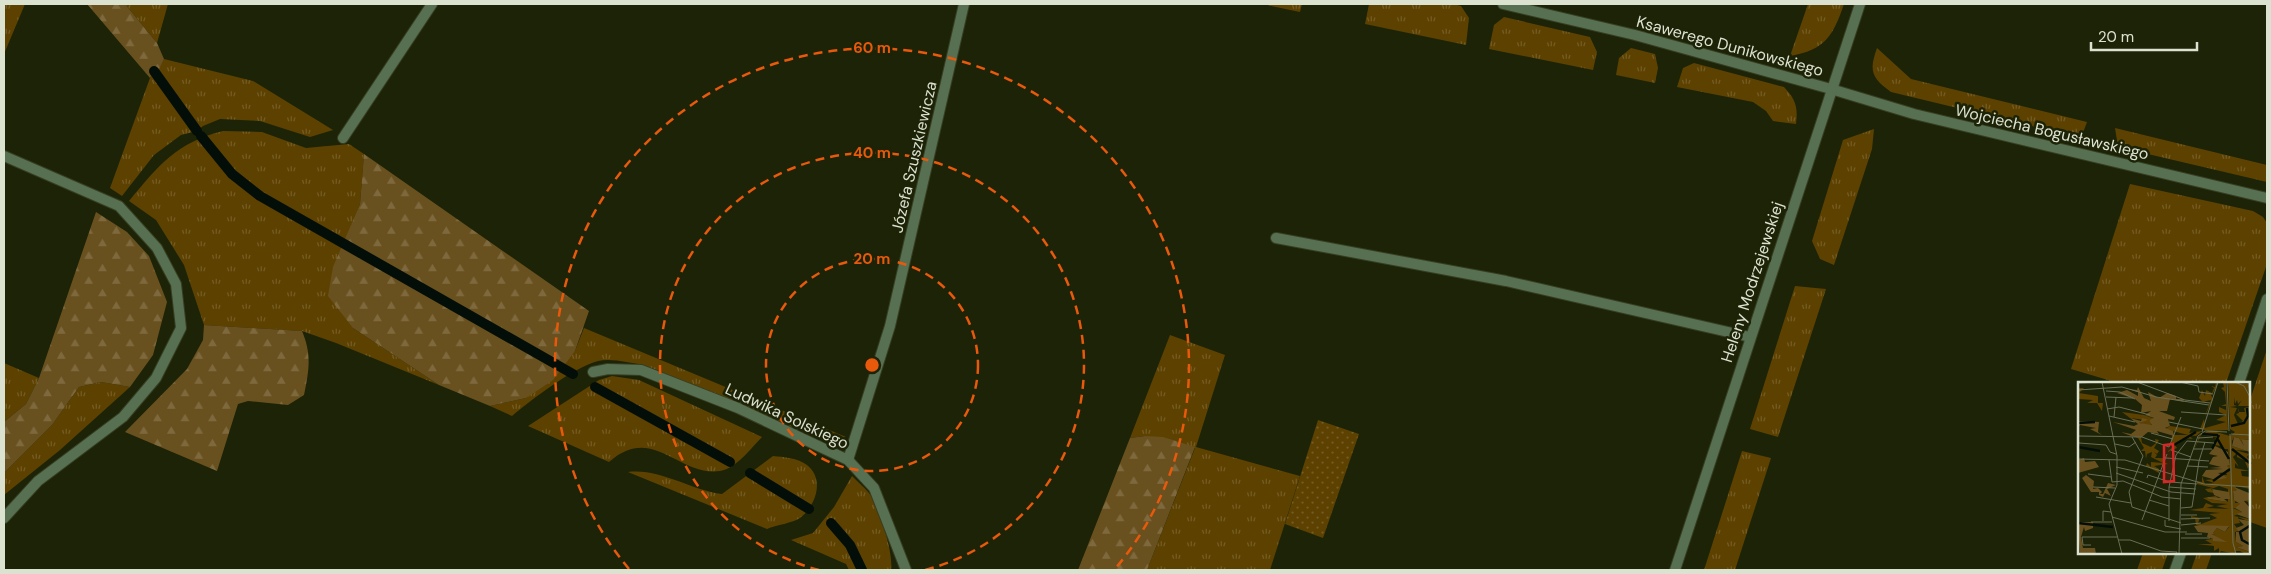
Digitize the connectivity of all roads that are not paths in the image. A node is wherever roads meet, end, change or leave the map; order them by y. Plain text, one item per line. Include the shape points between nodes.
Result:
1 (432, 4) edge
2 (964, 4) edge
3 (1503, 4) edge
4 (1860, 4) edge
5 (1831, 89) junction
6 (343, 138) dead end
7 (4, 156) edge
8 (2267, 198) edge
9 (1276, 238) dead end
10 (2267, 299) edge
11 (1750, 337) junction
12 (593, 372) dead end
13 (2239, 382) edge
14 (848, 460) junction
15 (4, 518) edge
16 (2181, 554) edge
17 (906, 570) edge
18 (1675, 570) edge
19 (2175, 570) edge

1 - 6 street
2 - 14 street, Józefa Szuszkiewicza via 890,326
3 - 5 street, Ksawerego Dunikowskiego via 1635,35
4 - 5 street, Heleny Modrzejewskiej
5 - 8 street, Wojciecha Bogusławskiego via 1914,114
5 - 11 street, Heleny Modrzejewskiej
7 - 15 street via 119,206 158,248 176,284 181,328 156,378 123,416 38,481
9 - 11 street via 1506,281
10 - 13 street
11 - 18 street, Heleny Modrzejewskiej
12 - 14 street, Ludwika Solskiego via 641,370 738,408
14 - 17 street, Ludwika Solskiego via 874,488
16 - 19 street

